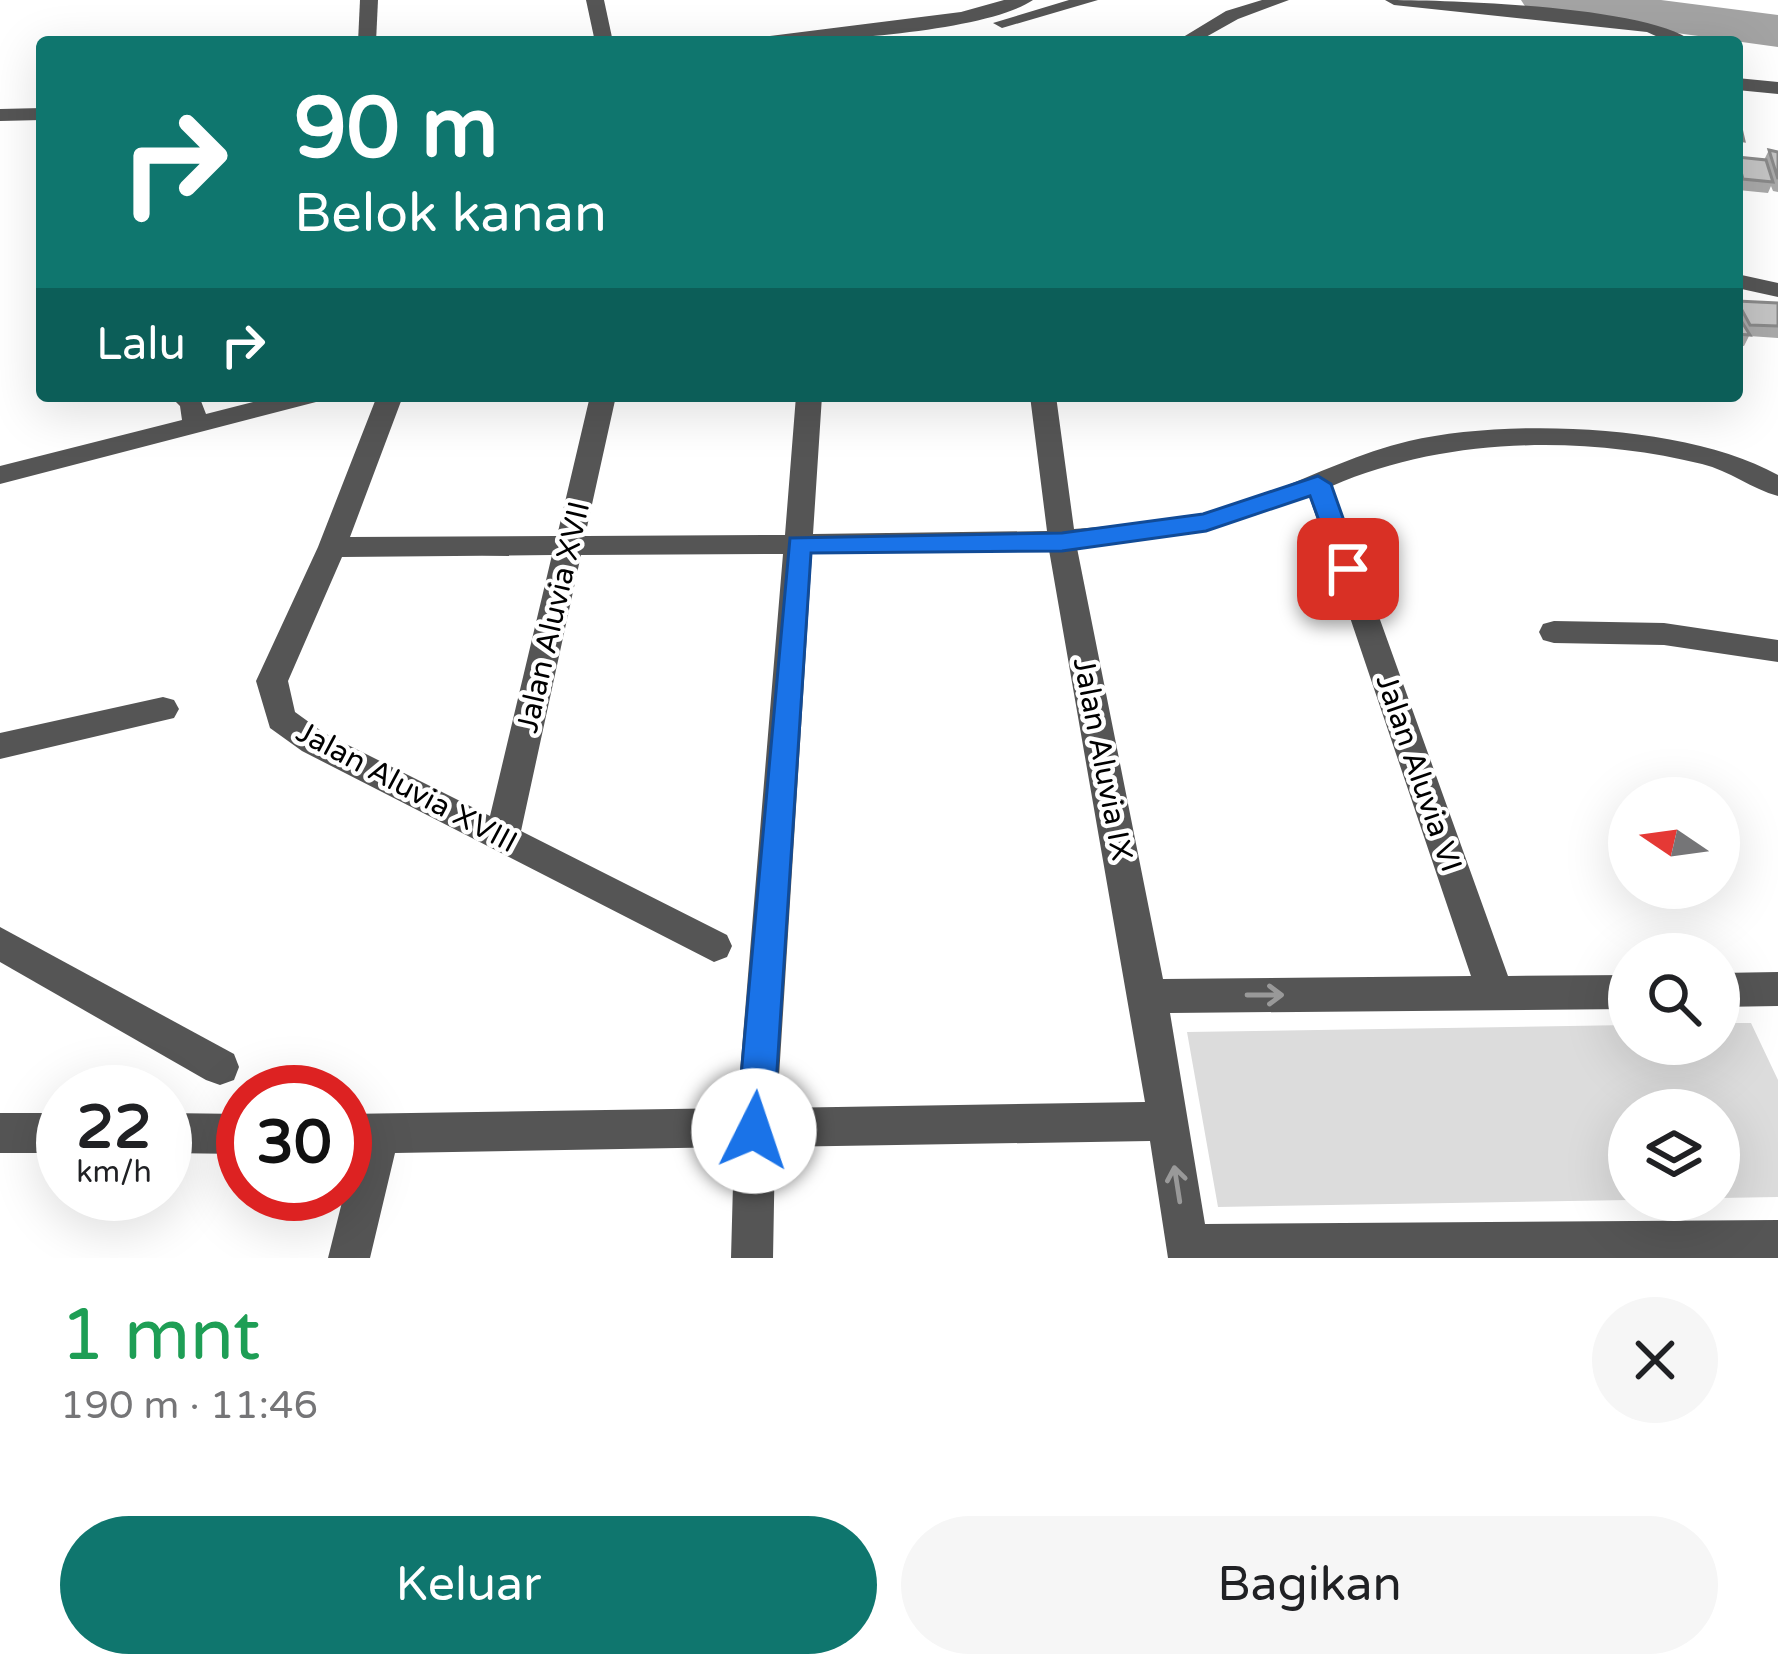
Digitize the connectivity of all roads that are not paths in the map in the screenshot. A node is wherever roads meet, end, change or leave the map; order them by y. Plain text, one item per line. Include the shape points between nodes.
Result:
1 (368, 0) edge
2 (595, 0) edge
3 (1024, 0) edge
4 (1089, 0) edge
5 (1280, 0) edge
6 (1394, 0) edge
7 (367, 36) edge
8 (603, 36) edge
9 (810, 36) edge
10 (923, 36) edge
11 (1195, 36) edge
12 (1671, 36) edge
13 (1743, 85) edge
14 (1778, 88) edge
15 (36, 96) edge
16 (0, 97) edge
17 (36, 114) edge
18 (0, 115) edge
19 (1743, 282) edge
20 (1778, 290) edge
21 (191, 402) edge
22 (283, 402) edge
23 (388, 402) edge
24 (602, 402) edge
25 (809, 402) edge
26 (1044, 402) edge
27 (195, 424) junction
28 (0, 475) edge
29 (1318, 484) junction
30 (1778, 487) edge
31 (1062, 542) junction
32 (799, 544) junction
33 (569, 546) junction
34 (332, 548) junction
35 (1554, 632) dead end
36 (1778, 651) edge
37 (163, 709) dead end
38 (0, 746) edge
39 (502, 838) junction
40 (0, 943) edge
41 (714, 946) dead end
42 (1778, 989) edge
43 (1740, 990) edge
44 (1608, 992) edge
45 (1496, 994) junction
46 (1148, 996) junction
47 (218, 1065) edge
48 (1166, 1121) junction
49 (754, 1131) junction
50 (0, 1133) edge
51 (36, 1133) edge
52 (372, 1134) edge
53 (353, 1221) edge
54 (1778, 1241) edge
55 (1599, 1248) edge
56 (1188, 1252) edge
57 (349, 1258) edge
58 (752, 1258) edge

1 - 7 street
2 - 8 street
3 - 9 street via 962,17
4 - 10 street
5 - 11 street
6 - 12 street via 1651,27
13 - 14 street
15 - 16 street
17 - 18 street
19 - 20 street
21 - 27 street
22 - 27 street
23 - 34 street, Jalan Aluvia XVIII
24 - 33 street, Jalan Aluvia XVII
25 - 32 street
26 - 31 street, Jalan Aluvia IX
27 - 28 street
29 - 30 street via 1413,448 1491,440 1710,456
29 - 31 street via 1206,523
29 - 45 street, Jalan Aluvia VI
31 - 32 street
31 - 46 street, Jalan Aluvia IX
32 - 33 street
32 - 49 street
33 - 34 street
33 - 39 street, Jalan Aluvia XVII
34 - 39 street, Jalan Aluvia XVIII via 272,681 281,719
35 - 36 street via 1664,634
37 - 38 street
39 - 41 street, Jalan Aluvia XVIII
40 - 47 street
42 - 43 street
44 - 45 street
46 -> 45 street
46 - 48 street, Jalan Aluvia IX
48 - 49 street
56 -> 48 street, Jalan Aluvia IX
49 - 52 street
49 - 58 street
50 - 51 street
53 - 57 street
54 - 55 street
55 - 56 street

